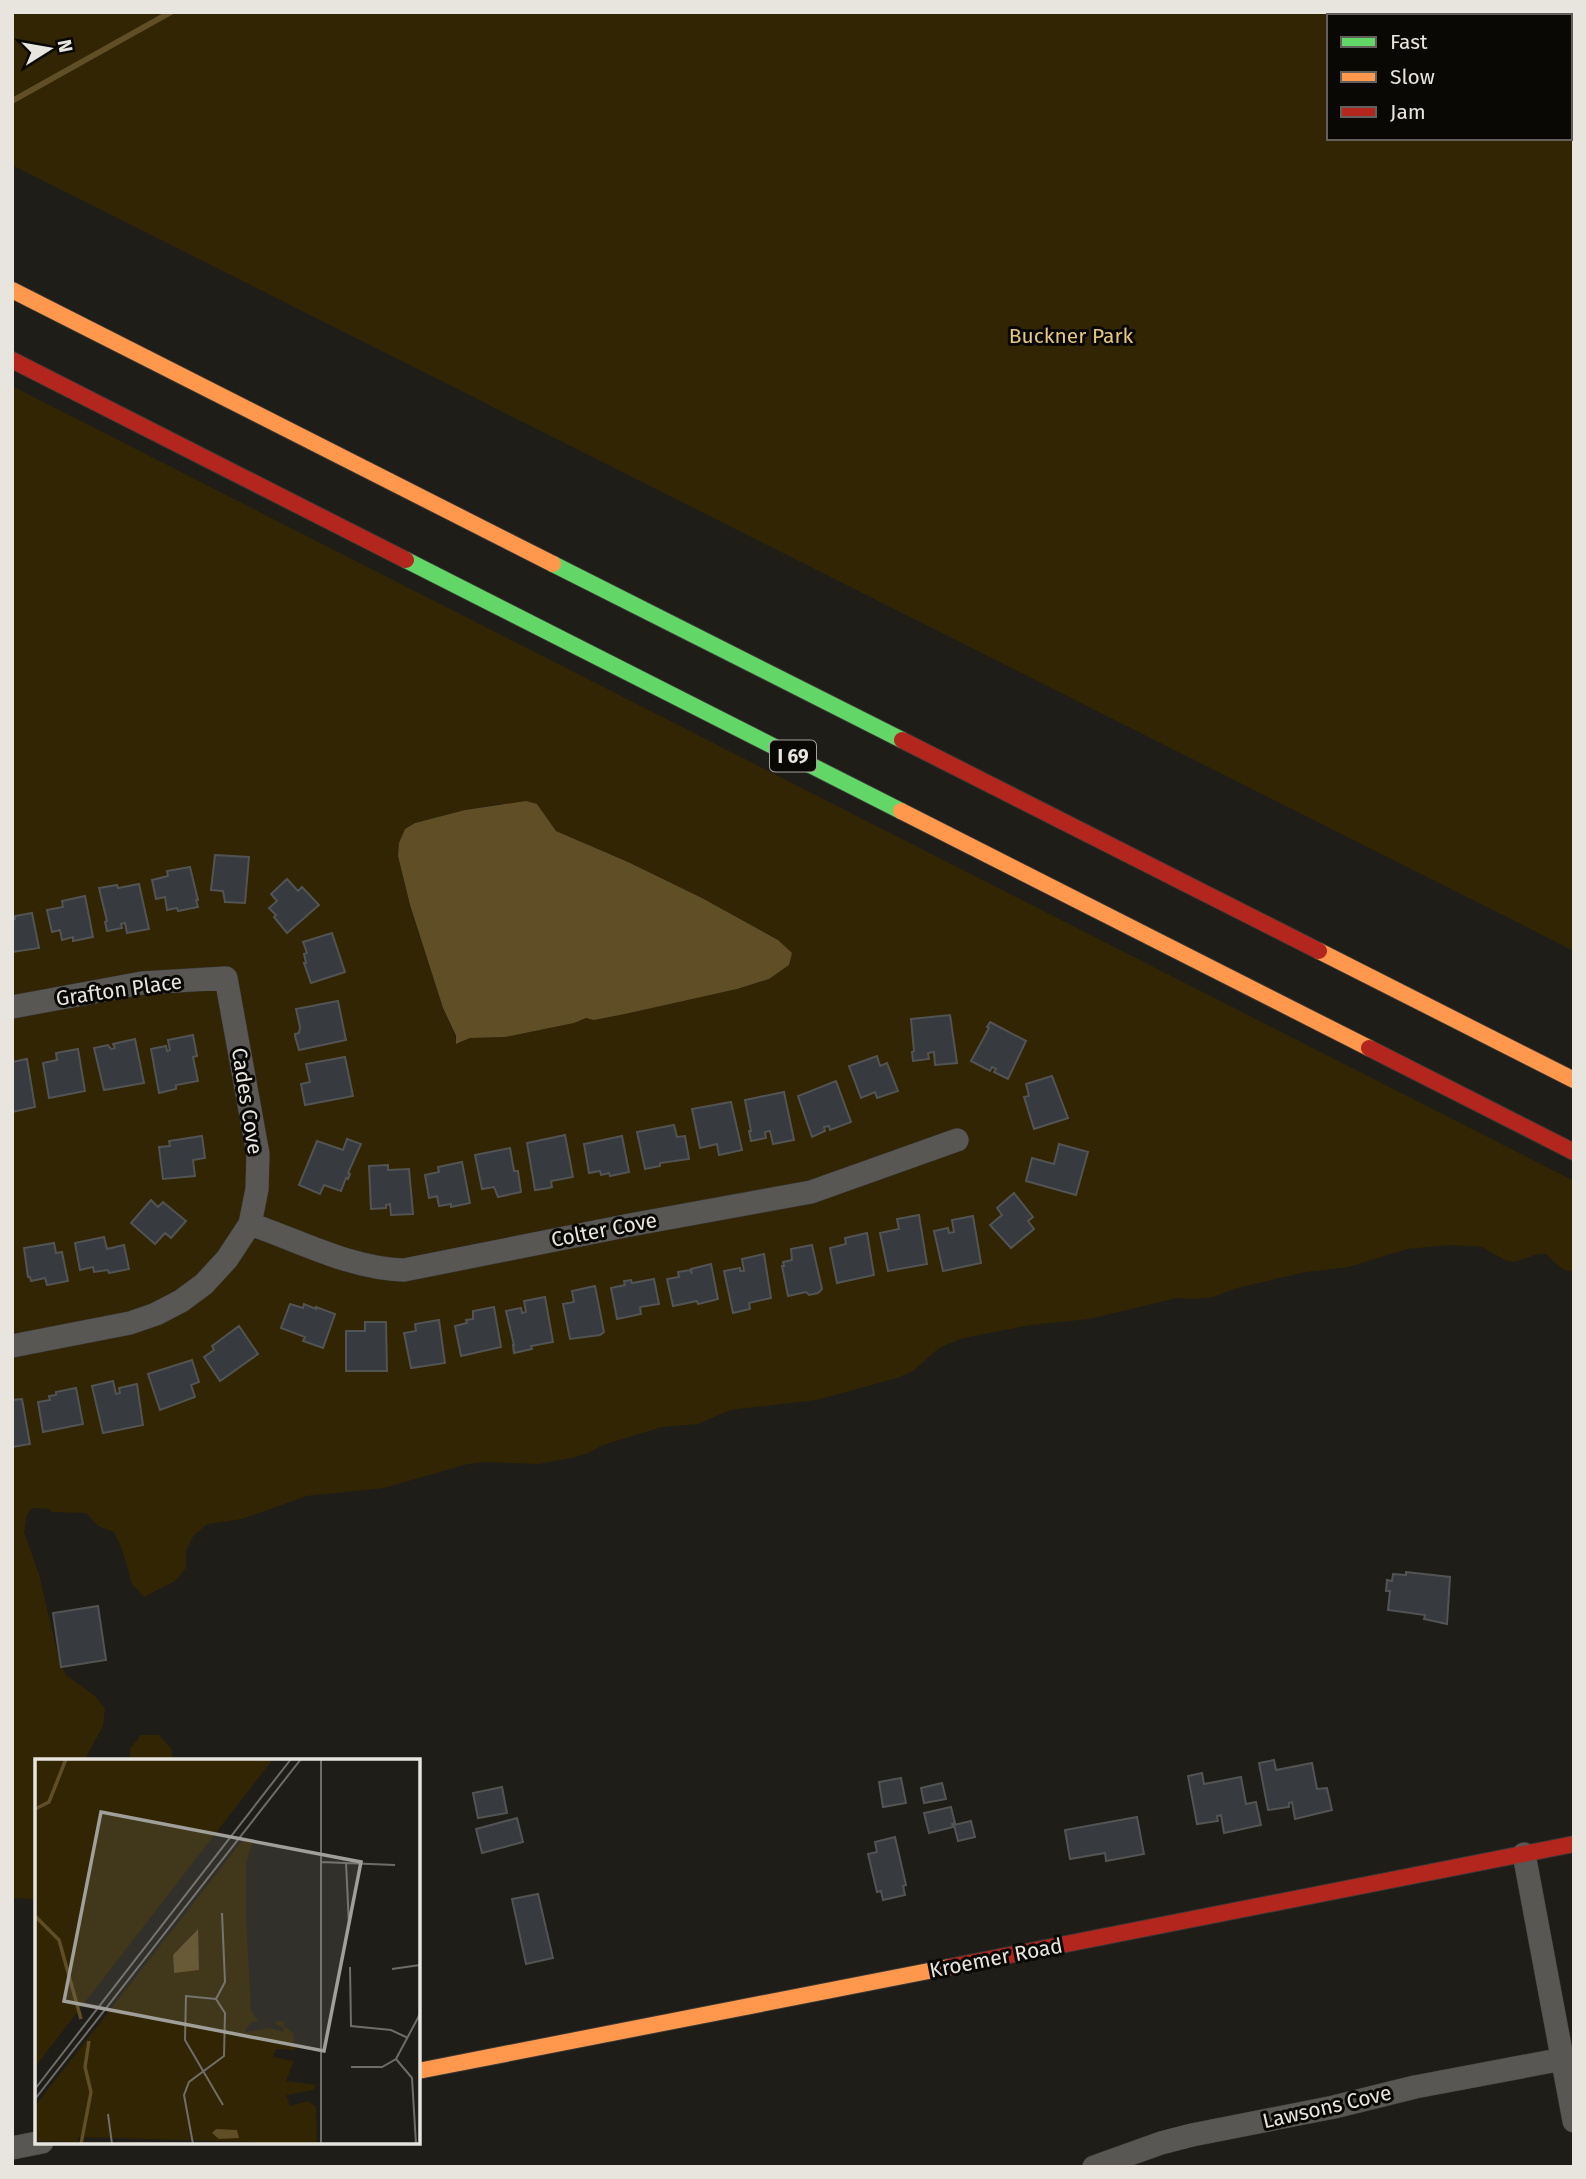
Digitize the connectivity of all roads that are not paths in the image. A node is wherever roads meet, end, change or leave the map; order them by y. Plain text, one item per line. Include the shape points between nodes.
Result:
1 (12, 290) edge
2 (12, 360) edge
3 (226, 978) joint
4 (12, 1007) edge
5 (1574, 1080) edge
6 (957, 1140) dead end
7 (1574, 1152) edge
8 (250, 1224) junction
9 (12, 1346) edge
10 (1574, 1844) edge
11 (1524, 1854) junction
12 (1563, 2059) junction
13 (420, 2071) edge
14 (1574, 2121) edge
15 (35, 2143) edge
16 (12, 2148) edge
17 (1094, 2167) edge

1 - 5 main road
2 - 7 main road, I 69
3 - 4 street, Grafton Place via 142,983
3 - 8 street, Cades Cove via 258,1154
6 - 8 street, Colter Cove via 811,1192 404,1270 343,1258
8 - 9 street via 204,1284 156,1314
10 - 11 main road, Kroemer Road
11 - 12 street
11 - 13 main road, Kroemer Road
12 - 14 street
12 - 17 street, Lawsons Cove via 1192,2135
15 - 16 street

